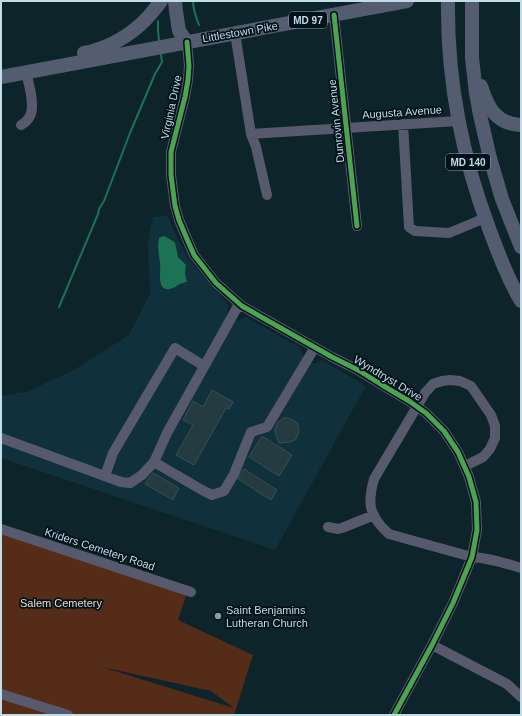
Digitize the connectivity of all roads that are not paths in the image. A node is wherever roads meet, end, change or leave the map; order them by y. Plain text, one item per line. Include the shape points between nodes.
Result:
1 (161, 1) edge
2 (175, 1) edge
3 (184, 1) edge
4 (407, 1) edge
5 (443, 1) edge
6 (380, 4) edge
7 (472, 5) edge
8 (446, 10) edge
9 (334, 15) junction
10 (235, 33) junction
11 (187, 42) junction
12 (46, 69) junction
13 (26, 73) junction
14 (1, 77) edge
15 (458, 120) junction
16 (403, 124) junction
17 (21, 125) dead end
18 (521, 125) edge
19 (346, 128) junction
20 (251, 134) junction
21 (171, 152) joint
22 (267, 195) dead end
23 (485, 218) junction
24 (357, 226) dead end
25 (521, 247) edge
26 (521, 301) edge
27 (239, 304) junction
28 (315, 347) junction
29 (204, 366) junction
30 (417, 406) junction
31 (1, 438) edge
32 (154, 462) junction
33 (464, 466) junction
34 (105, 476) junction
35 (374, 515) junction
36 (328, 527) dead end
37 (1, 529) edge
38 (472, 557) junction
39 (521, 568) edge
40 (191, 592) dead end
41 (432, 645) junction
42 (1, 694) edge
43 (521, 697) edge
44 (68, 715) edge
45 (394, 715) edge

1 - 12 highway, MD 97 via 141,25 124,37 101,49 55,60
2 - 11 highway via 179,31
3 - 11 highway
4 - 6 highway, Littlestown Pike / MD 97
5 - 8 highway
6 - 9 highway, Littlestown Pike / MD 97
7 - 18 highway via 478,70 484,96 489,107 501,120
7 - 25 highway, MD 140 via 473,74 480,115 502,199
8 - 15 highway, MD 140
9 - 10 highway, Littlestown Pike / MD 97
9 - 19 street, Dunrovin Avenue
10 - 11 highway, Littlestown Pike / MD 97
10 - 20 street
11 - 12 highway, Littlestown Pike / MD 97
11 - 21 street, Virginia Drive via 188,80
12 - 13 highway, Littlestown Pike / MD 97
13 - 14 highway, Littlestown Pike / MD 97
13 - 17 street via 32,110 28,120
15 - 16 street, Augusta Avenue
15 - 23 highway, MD 140
16 - 19 street, Augusta Avenue
16 - 23 street via 409,226 415,231 449,233
19 - 20 street, Augusta Avenue
19 - 24 street, Dunrovin Avenue
20 - 22 street
21 - 27 street, Wyndtryst Drive via 175,206 187,240 194,255 216,284
23 - 26 highway, MD 140 via 507,274
27 - 28 street, Wyndtryst Drive
27 - 29 street
28 - 30 street, Wyndtryst Drive
28 - 32 street via 267,428 251,432 234,474 224,491 212,495
29 - 32 street
29 - 34 street via 175,348 113,453
30 - 33 street, Wyndtryst Drive via 444,431
30 - 33 street via 425,393 438,382 460,381 470,386 491,415 495,426 495,438 483,457
30 - 35 street via 374,479 370,504
31 - 34 street
32 - 34 street via 130,483
33 - 38 street, Wyndtryst Drive via 476,502 477,530
35 - 36 street via 342,528
35 - 38 street via 380,526 389,534
37 - 40 street, Kriders Cemetery Road
38 - 39 street
38 - 41 street, Wyndtryst Drive
41 - 43 street via 507,684
41 - 45 street, Wyndtryst Drive
42 - 44 street

